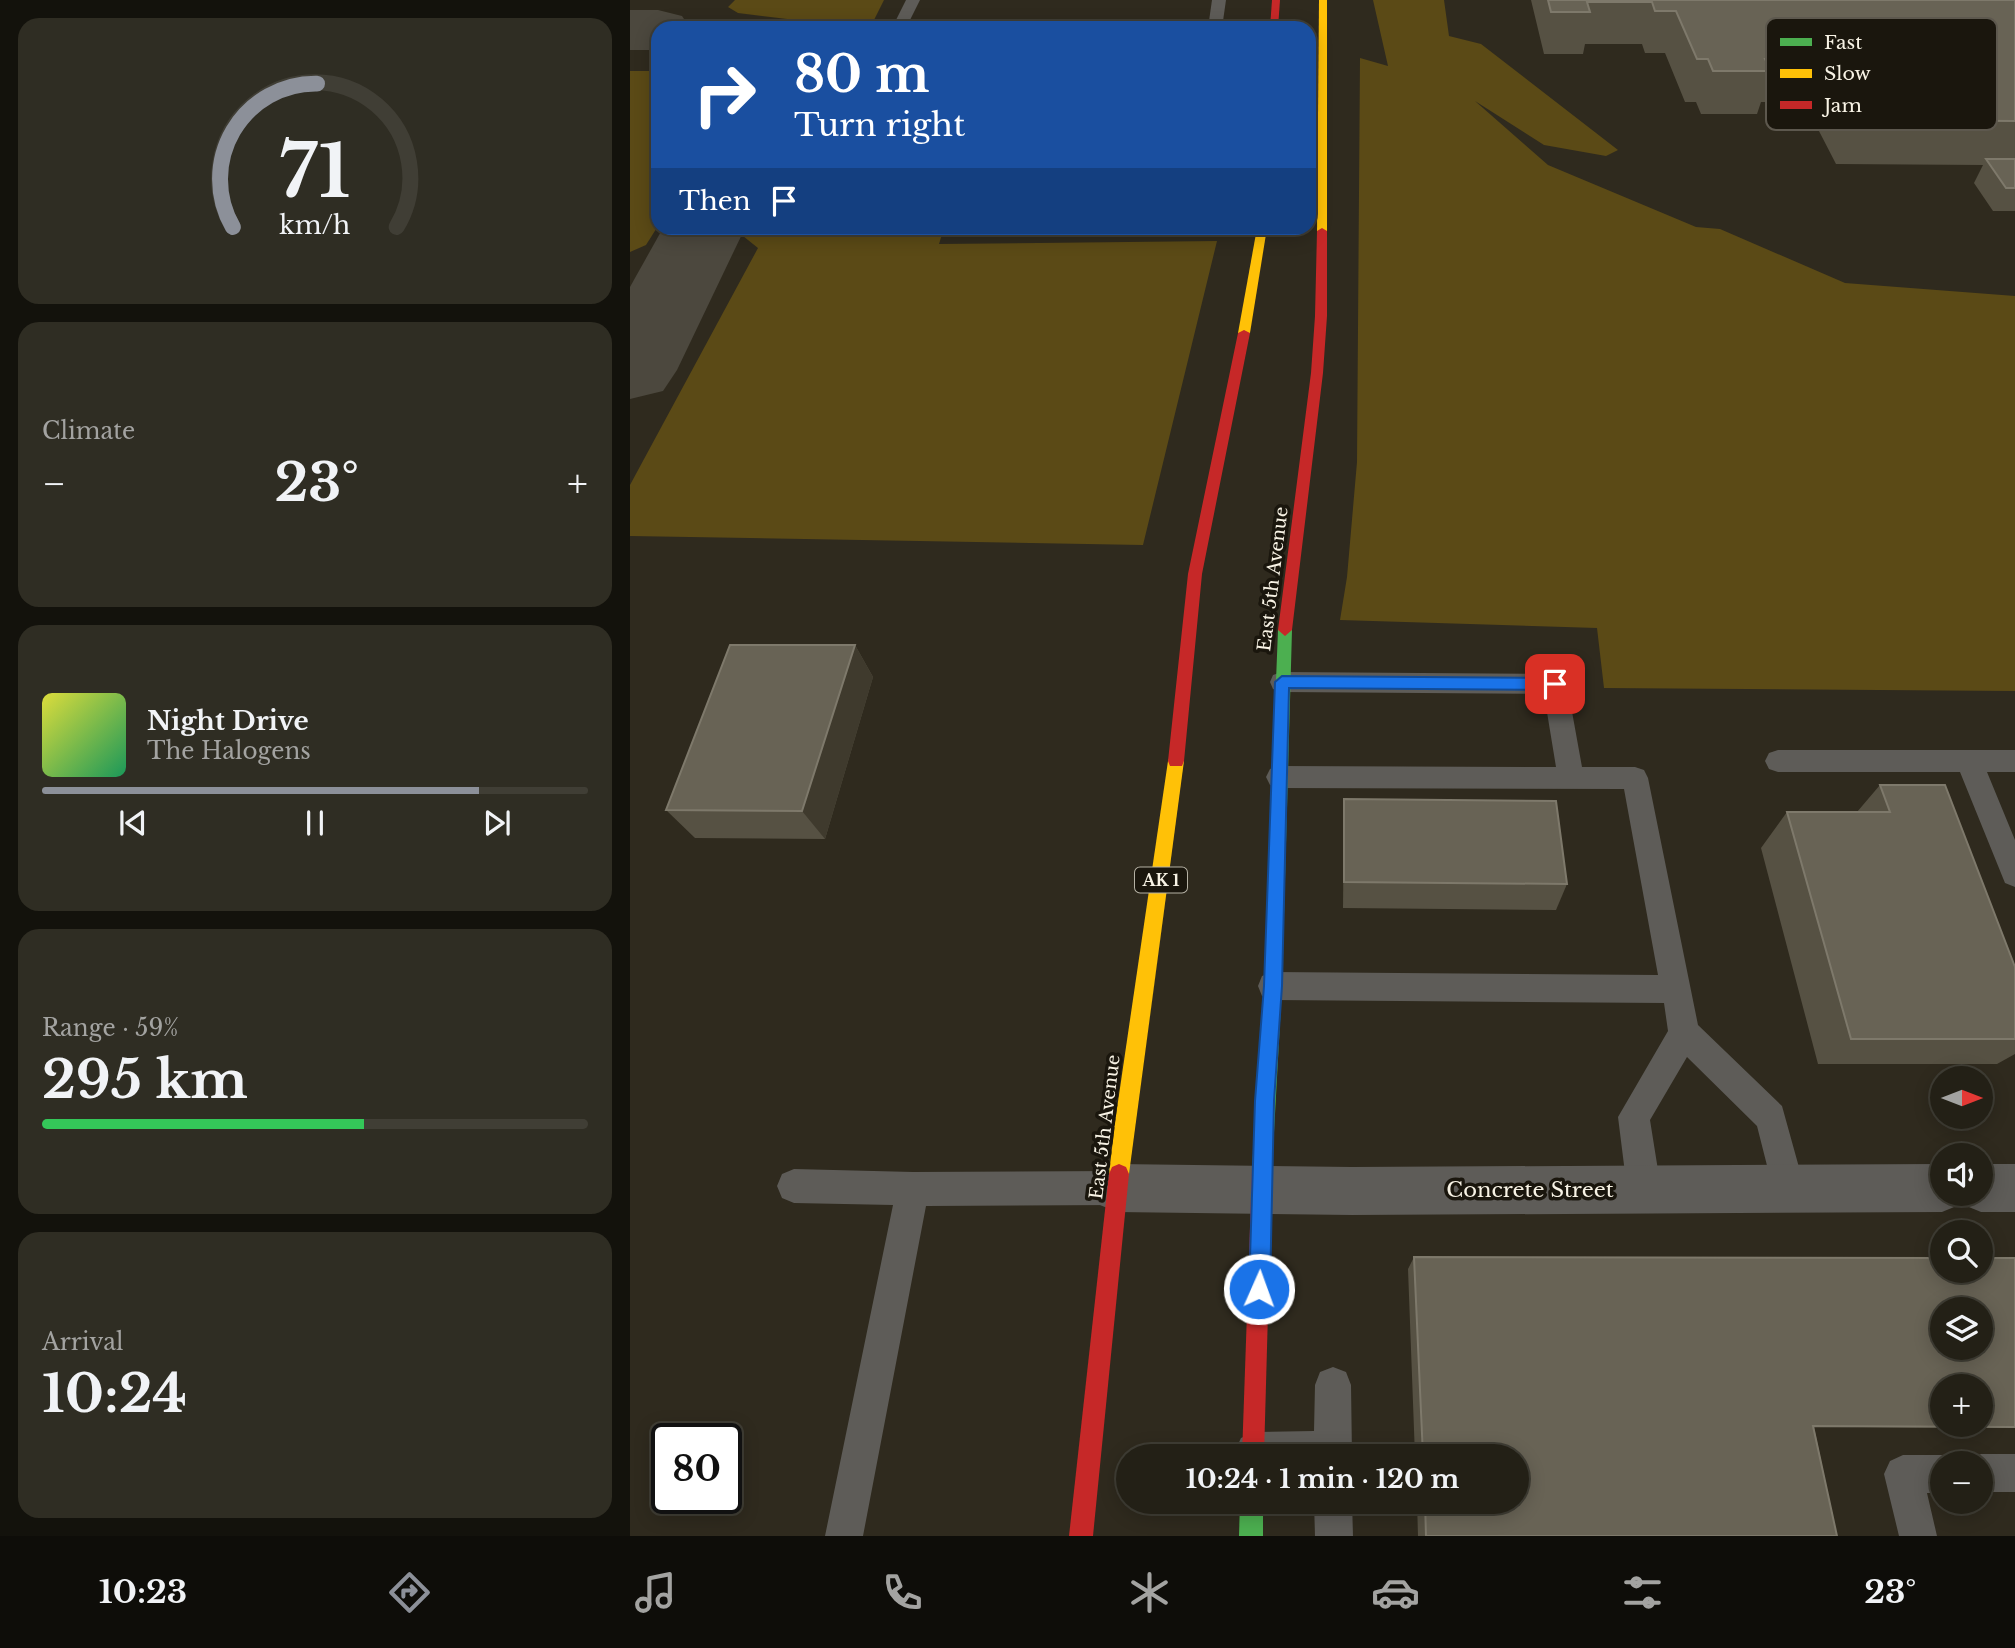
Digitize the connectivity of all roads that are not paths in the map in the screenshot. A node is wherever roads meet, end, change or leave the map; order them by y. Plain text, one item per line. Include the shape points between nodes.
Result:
1 (913, 0) edge
2 (1219, 0) edge
3 (1276, 0) edge
4 (1323, 0) edge
5 (902, 21) edge
6 (1216, 21) edge
7 (1274, 21) edge
8 (1261, 235) edge
9 (1282, 682) junction
10 (1778, 761) dead end
11 (1969, 761) junction
12 (2015, 761) edge
13 (1279, 777) junction
14 (1571, 778) junction
15 (2015, 874) edge
16 (1273, 986) junction
17 (1676, 989) junction
18 (1684, 1033) junction
19 (794, 1186) dead end
20 (1117, 1188) junction
21 (1930, 1188) edge
22 (1993, 1188) edge
23 (2015, 1188) edge
24 (913, 1189) junction
25 (1644, 1189) junction
26 (1788, 1189) junction
27 (1262, 1190) junction
28 (1333, 1385) dead end
29 (1254, 1444) edge
30 (1333, 1444) edge
31 (1993, 1473) edge
32 (2015, 1473) edge
33 (1930, 1474) edge
34 (1252, 1514) edge
35 (1334, 1514) edge
36 (844, 1536) edge
37 (1082, 1536) edge
38 (1251, 1536) edge
39 (1334, 1536) edge
40 (1918, 1536) edge

1 - 5 lane
2 - 6 lane
3 - 7 highway
4 - 9 highway, East 5th Avenue via 1321,325
8 - 20 highway, East 5th Avenue / AK 1 via 1199,545 1169,829
9 - 13 highway, East 5th Avenue
9 - 14 lane via 1555,684
10 - 11 lane
11 - 12 lane
11 - 15 lane
13 - 14 lane
13 - 16 highway, East 5th Avenue
14 - 17 lane via 1635,778
16 - 17 lane
16 - 27 highway, East 5th Avenue
17 - 18 lane
18 - 25 lane via 1634,1117
18 - 26 lane via 1770,1117
19 - 24 lane
20 - 24 lane
20 - 27 street, Concrete Street
20 - 37 highway, East 5th Avenue / AK 1
21 - 26 street, Concrete Street
22 - 23 street
24 - 36 lane
25 - 26 street, Concrete Street
25 - 27 street, Concrete Street
27 - 29 highway, East 5th Avenue
28 - 30 lane
31 - 32 lane
33 - 40 lane via 1903,1474
34 - 38 highway
35 - 39 lane

